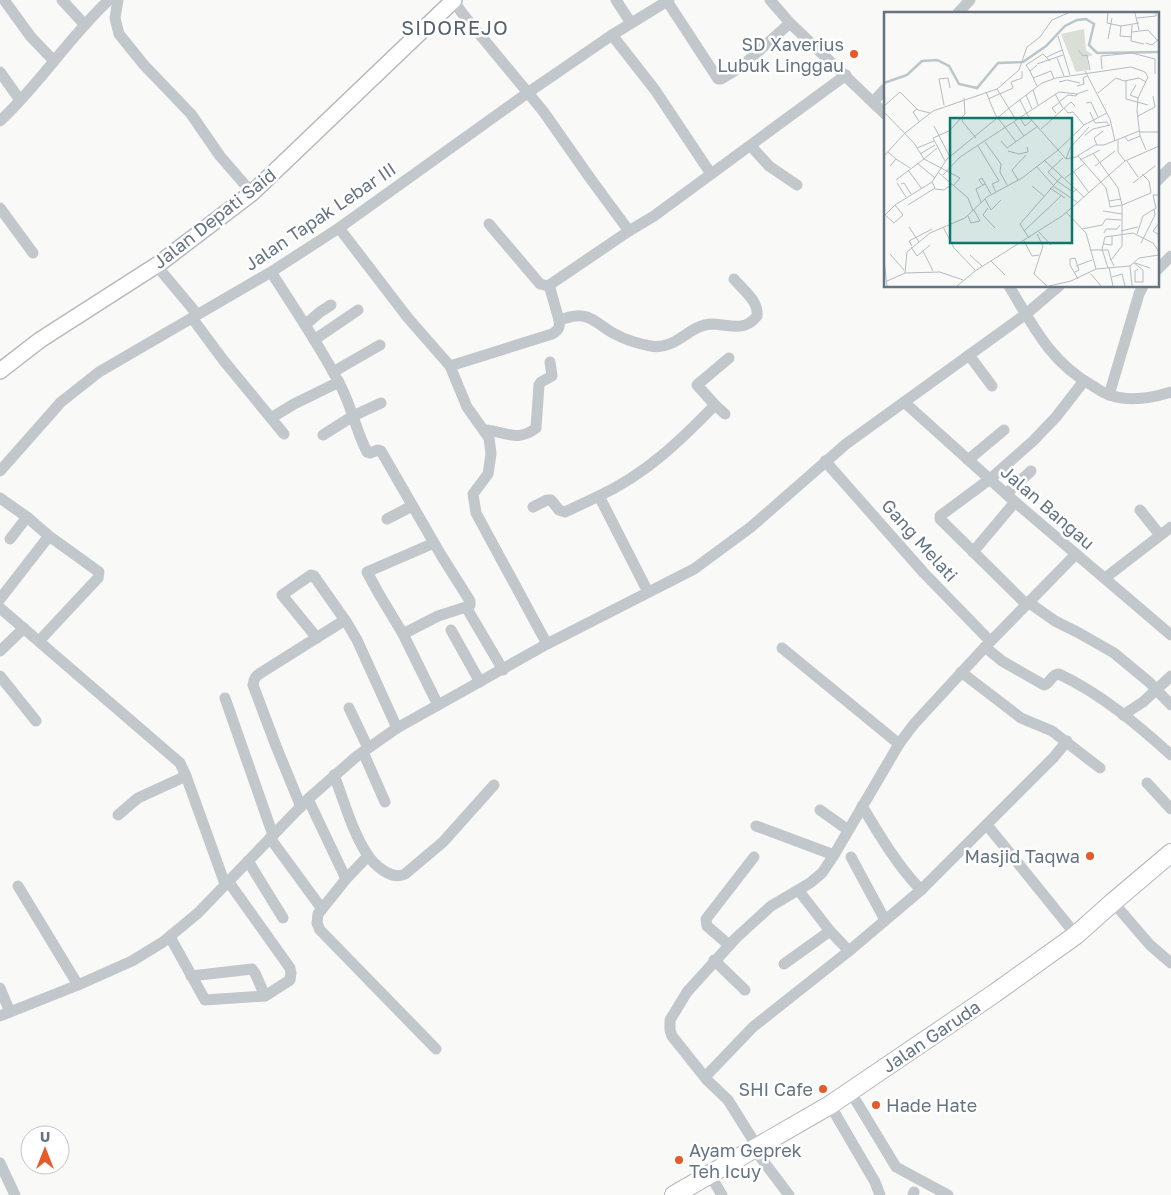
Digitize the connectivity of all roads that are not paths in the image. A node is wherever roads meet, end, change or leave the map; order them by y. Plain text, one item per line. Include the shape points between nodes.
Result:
1 (4, 0) edge
2 (62, 0) edge
3 (109, 0) edge
4 (118, 0) edge
5 (454, 0) edge
6 (616, 0) edge
7 (770, 0) edge
8 (970, 0) edge
9 (668, 1) edge
10 (958, 12) edge
11 (631, 23) junction
12 (790, 23) junction
13 (85, 25) junction
14 (612, 35) junction
15 (54, 61) junction
16 (0, 72) edge
17 (846, 75) junction
18 (884, 90) edge
19 (527, 93) junction
20 (20, 100) junction
21 (873, 102) junction
22 (884, 113) edge
23 (0, 121) edge
24 (751, 146) junction
25 (1171, 167) edge
26 (711, 174) junction
27 (1158, 180) edge
28 (797, 184) dead end
29 (252, 193) junction
30 (1, 213) edge
31 (490, 224) dead end
32 (339, 228) junction
33 (629, 231) junction
34 (32, 253) dead end
35 (1171, 256) edge
36 (156, 265) junction
37 (1158, 269) edge
38 (271, 272) junction
39 (734, 280) dead end
40 (549, 285) junction
41 (1010, 288) edge
42 (1057, 288) edge
43 (1142, 288) edge
44 (331, 305) dead end
45 (358, 310) dead end
46 (1026, 314) junction
47 (195, 316) junction
48 (559, 320) junction
49 (305, 326) junction
50 (314, 340) junction
51 (380, 345) dead end
52 (969, 355) junction
53 (729, 358) dead end
54 (550, 362) dead end
55 (450, 366) junction
56 (0, 371) edge
57 (333, 372) junction
58 (1084, 381) junction
59 (339, 382) junction
60 (992, 386) dead end
61 (1171, 392) edge
62 (1109, 395) junction
63 (904, 402) junction
64 (381, 403) dead end
65 (715, 405) junction
66 (725, 414) dead end
67 (353, 416) junction
68 (271, 418) junction
69 (484, 430) junction
70 (1004, 430) dead end
71 (284, 434) dead end
72 (323, 435) dead end
73 (968, 460) junction
74 (825, 461) junction
75 (0, 471) edge
76 (1031, 471) dead end
77 (990, 479) junction
78 (1006, 494) junction
79 (599, 496) junction
80 (0, 498) edge
81 (1015, 502) junction
82 (412, 506) junction
83 (533, 506) dead end
84 (1140, 510) dead end
85 (27, 517) junction
86 (387, 519) dead end
87 (1171, 527) edge
88 (1160, 535) junction
89 (48, 536) junction
90 (10, 539) dead end
91 (434, 543) junction
92 (973, 552) junction
93 (1076, 554) junction
94 (1105, 578) junction
95 (648, 592) junction
96 (0, 599) edge
97 (1027, 603) junction
98 (466, 607) junction
99 (0, 608) edge
100 (345, 620) junction
101 (24, 628) junction
102 (451, 630) dead end
103 (403, 634) junction
104 (1171, 635) edge
105 (317, 638) junction
106 (40, 640) junction
107 (547, 644) junction
108 (987, 644) junction
109 (782, 648) dead end
110 (0, 651) edge
111 (503, 670) junction
112 (961, 672) junction
113 (0, 676) edge
114 (1171, 676) edge
115 (480, 682) junction
116 (1156, 689) junction
117 (225, 698) dead end
118 (438, 705) junction
119 (1171, 706) edge
120 (349, 708) dead end
121 (1123, 715) junction
122 (36, 720) dead end
123 (397, 728) junction
124 (1067, 741) junction
125 (899, 744) junction
126 (366, 750) junction
127 (1171, 755) edge
128 (1100, 768) dead end
129 (334, 775) junction
130 (186, 776) junction
131 (1147, 783) dead end
132 (494, 785) dead end
133 (385, 802) dead end
134 (304, 803) junction
135 (862, 806) junction
136 (1171, 809) edge
137 (820, 810) dead end
138 (118, 815) dead end
139 (987, 825) junction
140 (756, 826) dead end
141 (848, 830) junction
142 (272, 837) junction
143 (1171, 853) edge
144 (834, 855) junction
145 (368, 856) junction
146 (754, 857) dead end
147 (851, 857) dead end
148 (248, 861) junction
149 (346, 879) junction
150 (227, 883) junction
151 (18, 886) dead end
152 (921, 890) junction
153 (799, 891) junction
154 (1113, 902) junction
155 (322, 909) junction
156 (283, 918) dead end
157 (886, 920) junction
158 (830, 931) junction
159 (1076, 935) junction
160 (170, 937) junction
161 (729, 944) junction
162 (849, 951) junction
163 (714, 960) junction
164 (1171, 963) edge
165 (784, 964) dead end
166 (191, 976) junction
167 (78, 986) junction
168 (0, 988) edge
169 (745, 990) dead end
170 (265, 996) junction
171 (5, 1014) edge
172 (436, 1049) dead end
173 (705, 1077) junction
174 (850, 1091) junction
175 (830, 1105) junction
176 (756, 1149) junction
177 (0, 1163) edge
178 (710, 1175) junction
179 (15, 1195) edge
180 (674, 1195) edge
181 (722, 1195) edge
182 (789, 1195) edge
183 (880, 1195) edge
184 (948, 1195) edge

1 - 15 street via 31,37
2 - 13 street
3 - 13 street
4 - 29 street via 114,18 119,34 138,59 187,109 220,156
5 - 19 street
5 - 29 main road, Jalan Depati Said
6 - 11 street
7 - 12 street
8 - 10 street
9 - 11 street, Jalan Tapak Lebar III
9 - 12 street via 718,79 741,67
11 - 14 street, Jalan Tapak Lebar III
12 - 17 street
13 - 15 street
14 - 19 street, Jalan Tapak Lebar III
14 - 26 street via 655,90
15 - 20 street
16 - 20 street
17 - 21 street
17 - 24 street
18 - 21 street
19 - 32 street, Jalan Tapak Lebar III
19 - 33 street
20 - 23 street
21 - 22 street
24 - 26 street
24 - 28 street via 769,166
25 - 27 street
26 - 33 street
29 - 36 main road, Jalan Depati Said
30 - 34 street
31 - 40 street via 540,284
32 - 38 street, Jalan Tapak Lebar III
32 - 55 street via 408,318
33 - 40 street
35 - 37 street
36 - 47 street
36 - 56 main road, Jalan Depati Said via 55,330
38 - 47 street, Jalan Tapak Lebar III
38 - 49 street
39 - 48 street via 757,308 757,316 752,322 743,326 702,326 662,346 617,335 583,316
40 - 48 street
41 - 46 street
42 - 46 street
43 - 62 street
44 - 49 street
45 - 50 street
46 - 52 street
46 - 58 street via 1062,365
47 - 68 street via 224,361
47 - 75 street, Jalan Tapak Lebar III via 99,372 68,396
48 - 55 street via 558,331 552,334
49 - 50 street
50 - 57 street
51 - 57 street
52 - 60 street
52 - 63 street
53 - 65 street via 697,385
54 - 69 street via 552,376 539,385 536,428 518,437
55 - 69 street via 467,407
57 - 59 street
58 - 62 street
58 - 77 street via 1056,417
59 - 67 street
59 - 68 street
61 - 62 street via 1150,397
63 - 73 street, Jalan Bangau
63 - 74 street
64 - 67 street
65 - 66 street
65 - 79 street via 657,461
67 - 72 street
67 - 82 street via 367,452 381,451
68 - 71 street
69 - 107 street via 491,447 490,463 486,478 473,494 476,513
70 - 73 street
73 - 77 street, Jalan Bangau
74 - 95 street via 720,550 694,569
74 - 108 street, Gang Melati
76 - 78 street
77 - 78 street, Jalan Bangau
77 - 92 street via 940,516 940,520
78 - 81 street, Jalan Bangau
79 - 83 street via 565,512 559,510 552,500
79 - 95 street
80 - 85 street
81 - 92 street
81 - 93 street, Jalan Bangau
82 - 86 street
82 - 91 street
84 - 88 street
85 - 89 street
85 - 90 street
87 - 88 street
88 - 94 street
89 - 96 street
89 - 106 street via 99,575
91 - 98 street via 469,598 470,604
91 - 103 street via 367,572
92 - 97 street
93 - 94 street, Jalan Bangau
93 - 97 street
94 - 104 street, Jalan Bangau
95 - 107 street
97 - 108 street
97 - 116 street via 1114,653
98 - 103 street via 438,616
98 - 111 street
99 - 101 street
100 - 105 street
100 - 105 street via 314,576 307,576 282,595
100 - 123 street
101 - 106 street
101 - 110 street
102 - 115 street
103 - 118 street
105 - 134 street via 259,674 253,685 276,746
106 - 130 street via 173,756
107 - 111 street
108 - 112 street
108 - 121 street, Gang Melati via 1002,661 1044,685 1056,674 1064,677
109 - 125 street
111 - 115 street
112 - 124 street via 1022,718
112 - 125 street
113 - 122 street
114 - 116 street
115 - 118 street
116 - 119 street
116 - 121 street
117 - 142 street
118 - 123 street
120 - 126 street
121 - 127 street
123 - 126 street
124 - 128 street
124 - 139 street
125 - 135 street
126 - 129 street
126 - 133 street
129 - 134 street
129 - 145 street
130 - 138 street via 138,798
130 - 150 street
131 - 136 street
132 - 145 street via 443,842 402,876 393,876
134 - 142 street
134 - 149 street
135 - 141 street
135 - 152 street via 896,861
137 - 141 street
139 - 152 street
139 - 159 street
140 - 144 street
141 - 144 street
142 - 148 street
142 - 155 street
143 - 154 highway, Jalan Garuda
144 - 153 street via 822,872
145 - 149 street
146 - 161 street via 706,918 707,926
147 - 157 street
148 - 150 street
148 - 156 street
149 - 155 street
150 - 160 street
150 - 170 street via 292,972 290,980
151 - 167 street
152 - 157 street
153 - 158 street
153 - 161 street via 771,906
154 - 159 highway, Jalan Garuda
154 - 164 street via 1150,945
155 - 172 street via 317,917 320,930
157 - 162 street
158 - 162 street
158 - 165 street
159 - 174 highway, Jalan Garuda
160 - 166 street
160 - 167 street via 141,957
161 - 163 street
162 - 173 street via 744,1035
163 - 169 street
163 - 173 street via 687,992 670,1020 672,1036
166 - 170 street via 205,1000
166 - 170 street via 252,969
167 - 171 street
168 - 171 street
173 - 176 street via 728,1100
174 - 175 highway, Jalan Garuda
174 - 184 street via 896,1167
175 - 176 highway, Jalan Garuda
175 - 183 street
176 - 178 highway, Jalan Garuda
176 - 182 street
177 - 179 street
178 - 180 highway, Jalan Garuda
178 - 181 street

